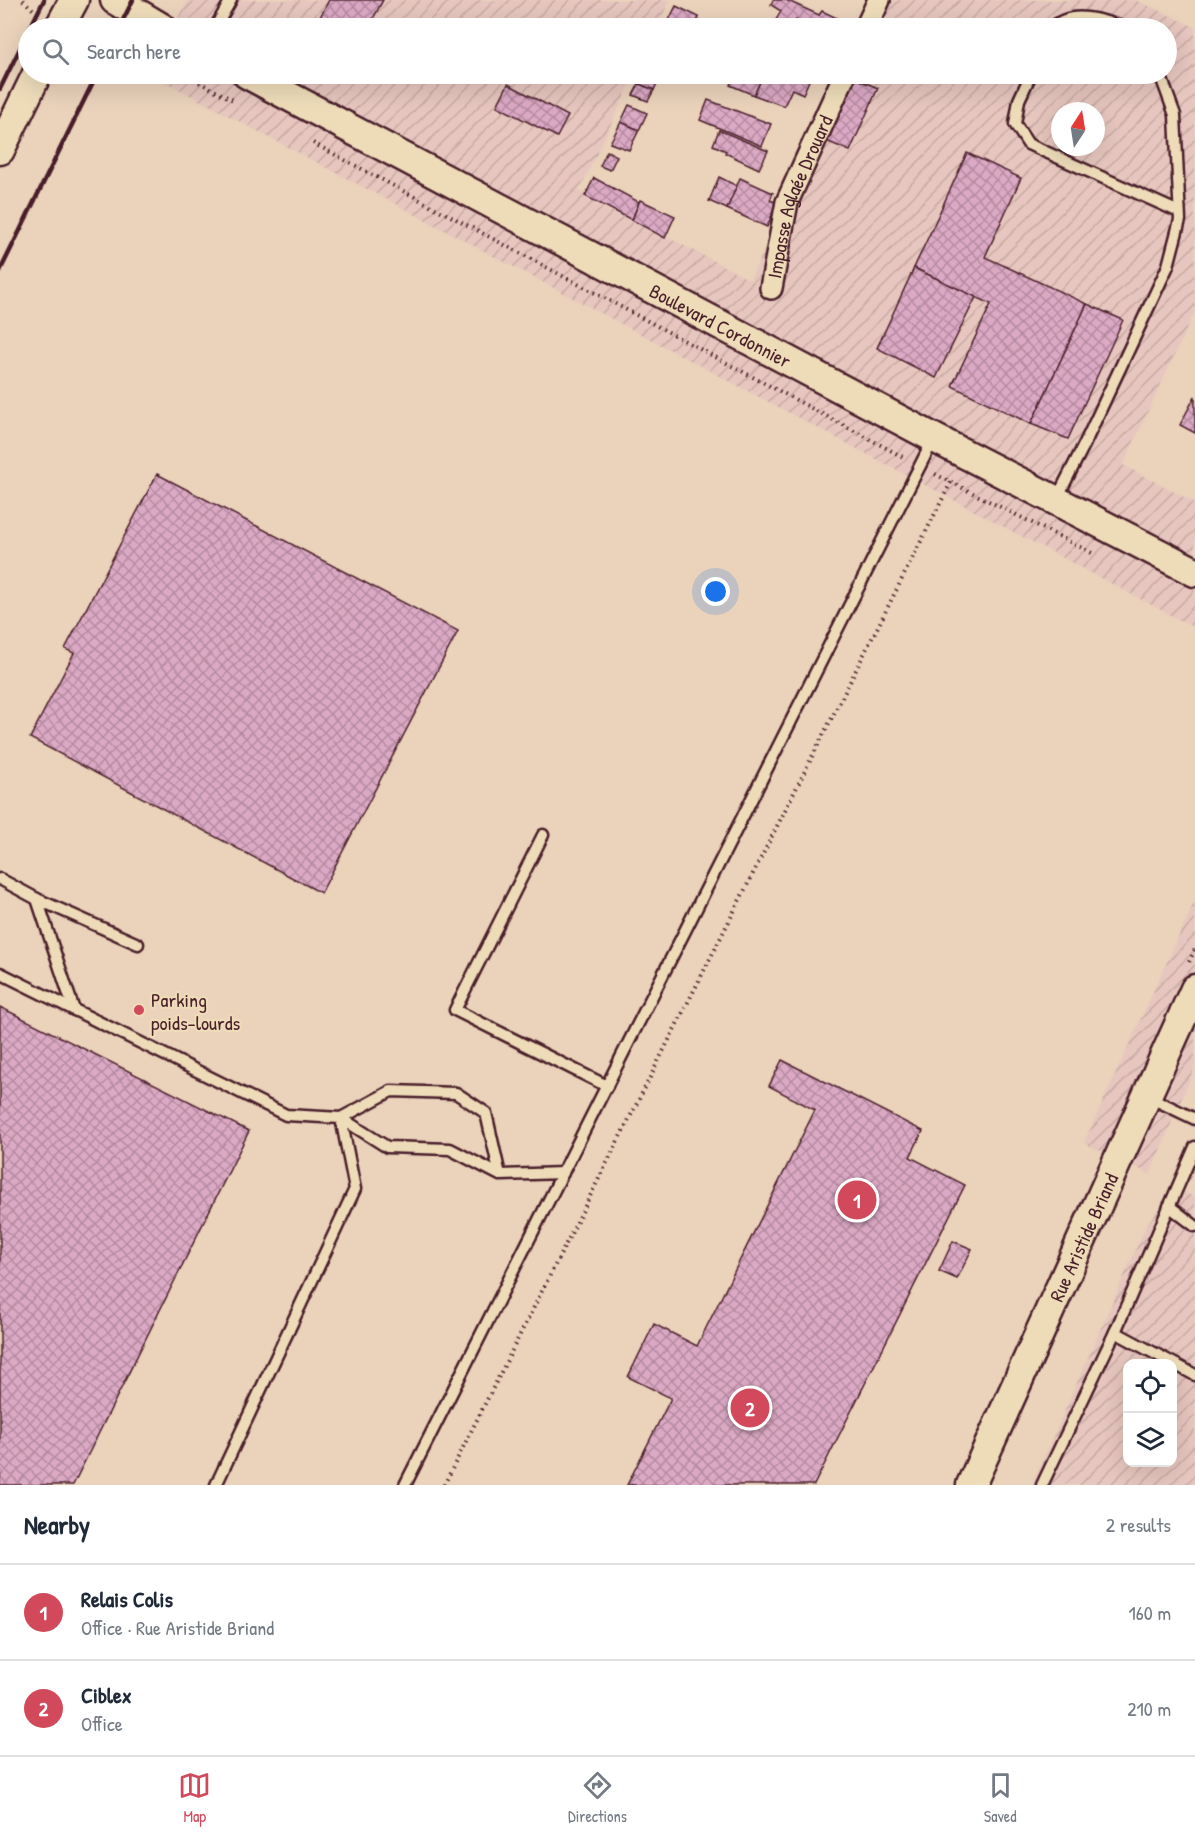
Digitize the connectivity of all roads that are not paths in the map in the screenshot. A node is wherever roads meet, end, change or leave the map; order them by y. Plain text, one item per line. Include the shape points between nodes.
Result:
1 (74, 0) edge
2 (115, 0) edge
3 (231, 0) edge
4 (879, 0) edge
5 (65, 18) edge
6 (145, 18) edge
7 (221, 18) edge
8 (871, 18) edge
9 (1077, 18) edge
10 (1100, 18) edge
11 (33, 84) edge
12 (266, 84) edge
13 (840, 84) edge
14 (1026, 84) edge
15 (1164, 84) edge
16 (0, 150) edge
17 (1179, 212) junction
18 (771, 288) dead end
19 (934, 438) junction
20 (1055, 500) junction
21 (1195, 572) edge
22 (543, 835) dead end
23 (0, 879) edge
24 (38, 899) junction
25 (138, 944) dead end
26 (0, 973) edge
27 (1195, 989) edge
28 (74, 1010) junction
29 (607, 1086) junction
30 (1146, 1095) junction
31 (341, 1118) junction
32 (1195, 1119) edge
33 (1195, 1147) edge
34 (563, 1173) junction
35 (500, 1175) junction
36 (1169, 1206) junction
37 (1195, 1226) edge
38 (1114, 1332) junction
39 (1195, 1375) edge
40 (216, 1485) edge
41 (405, 1485) edge
42 (971, 1485) edge
43 (1042, 1485) edge

1 - 5 street
2 - 6 street
3 - 7 lane
4 - 8 street
9 - 10 lane
11 - 16 street
12 - 19 street, Boulevard Cordonnier
13 - 18 street, Impasse Aglaée Drouard via 787,202
14 - 17 lane via 1018,100 1015,124 1028,144
15 - 17 lane via 1175,115
17 - 20 lane via 1168,266
19 - 20 street, Boulevard Cordonnier
19 - 29 lane
20 - 21 street, Boulevard Cordonnier
22 - 29 lane via 455,1010
23 - 24 lane
24 - 25 lane
24 - 28 lane
26 - 28 lane
27 - 30 street, Rue Aristide Briand
28 - 31 lane via 286,1115
29 - 34 lane
30 - 32 lane
30 - 42 street, Rue Aristide Briand
31 - 35 lane via 387,1147 450,1149
31 - 35 lane via 391,1091 456,1093 486,1113
31 - 40 lane via 355,1189
33 - 36 lane
34 - 35 lane
34 - 41 lane
36 - 37 lane
36 - 38 lane
38 - 39 lane
38 - 43 lane

